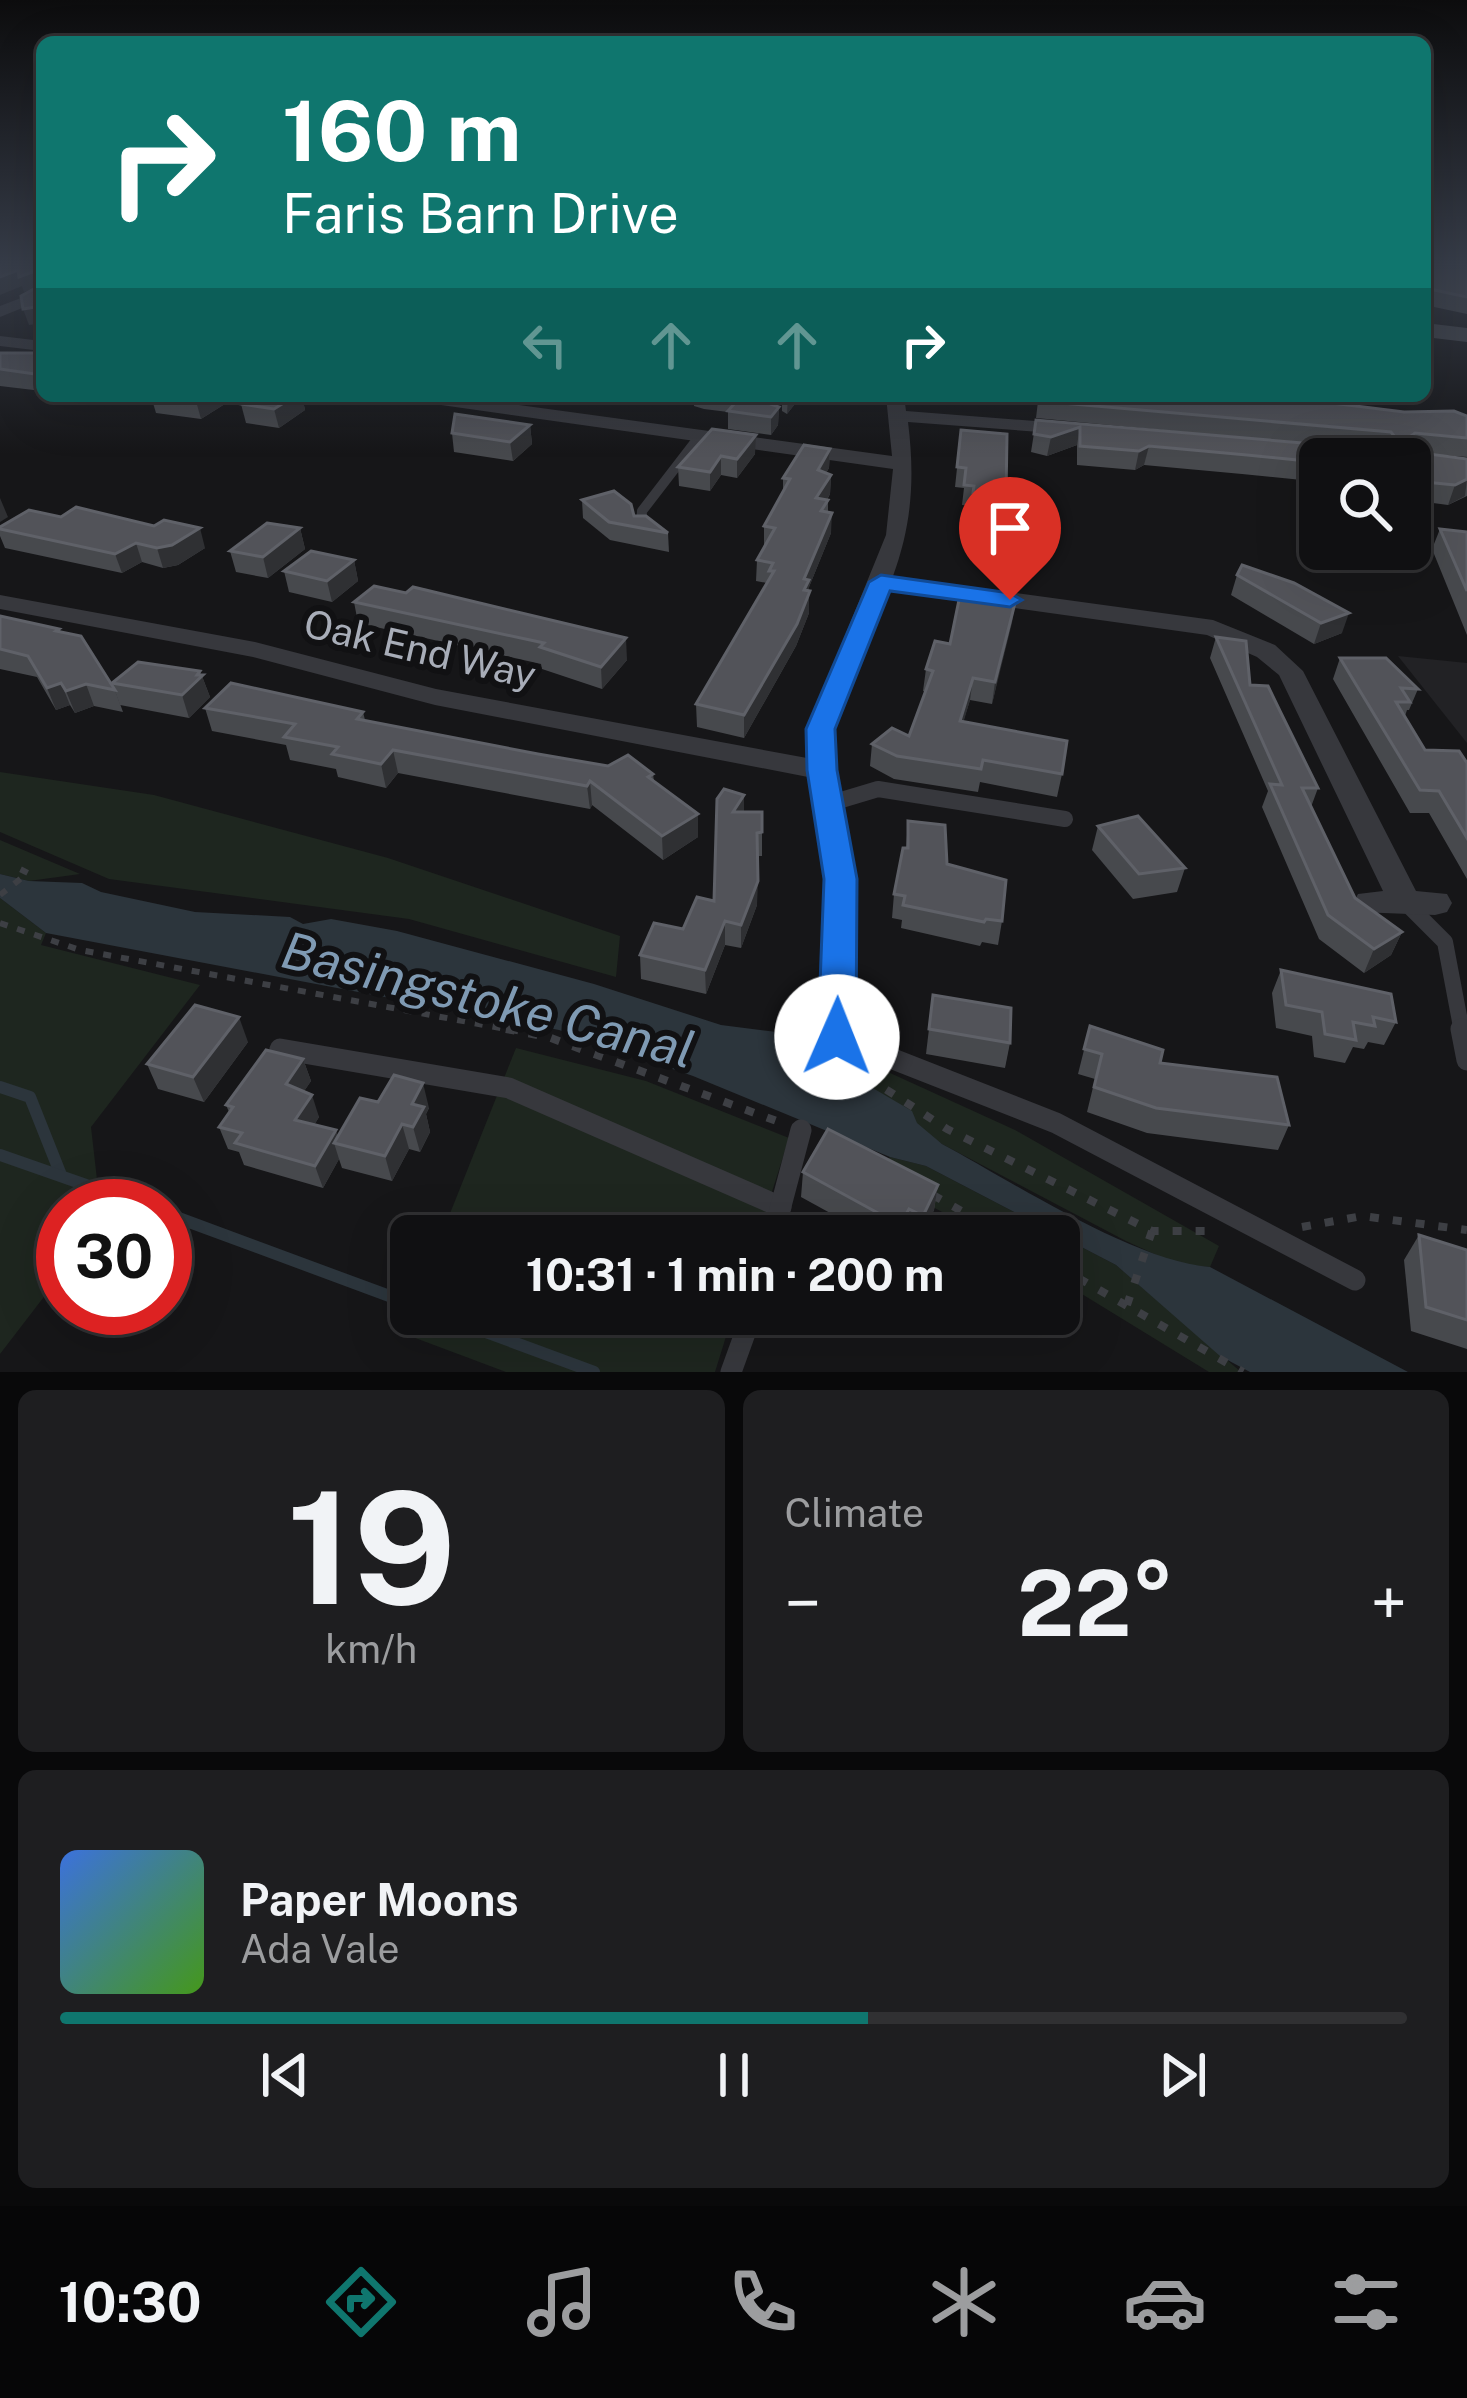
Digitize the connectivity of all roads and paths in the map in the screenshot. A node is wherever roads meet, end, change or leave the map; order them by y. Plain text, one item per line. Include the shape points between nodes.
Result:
1 (1431, 331) edge
2 (1467, 335) edge
3 (0, 341) edge
4 (36, 345) edge
5 (455, 402) edge
6 (896, 406) edge
7 (1085, 430) edge
8 (699, 437) junction
9 (903, 464) junction
10 (641, 526) edge
11 (881, 582) junction
12 (0, 602) edge
13 (822, 770) junction
14 (828, 804) junction
15 (1065, 819) dead end
16 (14, 866) dead end
17 (0, 895) edge
18 (1370, 902) edge
19 (1420, 903) junction
20 (0, 923) edge
21 (837, 1037) junction
22 (280, 1049) edge
23 (1467, 1060) edge
24 (801, 1130) joint
25 (924, 1190) edge
26 (781, 1207) junction
27 (779, 1215) edge
28 (969, 1215) edge
29 (1467, 1231) edge
30 (1264, 1232) junction
31 (1151, 1236) junction
32 (1080, 1279) edge
33 (1355, 1280) dead end
34 (1127, 1306) junction
35 (744, 1335) edge
36 (731, 1372) edge
37 (1243, 1372) edge

1 - 2 main road
3 - 4 street
5 - 8 street
6 - 7 street
6 - 9 street
8 - 9 street
8 - 10 lane via 642,511
9 - 11 street via 897,536
11 - 13 street via 821,729
11 - 19 street via 1213,628 1266,651 1290,671
12 - 13 street, Oak End Way via 255,650 435,698
13 - 14 street
14 - 15 lane via 878,789
14 - 21 street via 840,879
16 - 17 path via 28,873
18 - 19 street
19 - 23 lane via 1444,942
20 - 24 path via 80,950 548,1037
21 - 30 lane via 1056,1123
21 - 31 path via 835,1056 947,1130
22 - 26 lane via 509,1088
24 - 26 lane
25 - 28 path
26 - 27 lane
29 - 30 path via 1330,1216
30 - 31 path
30 - 33 lane
31 - 34 path
32 - 34 path
34 - 37 path
35 - 36 lane

